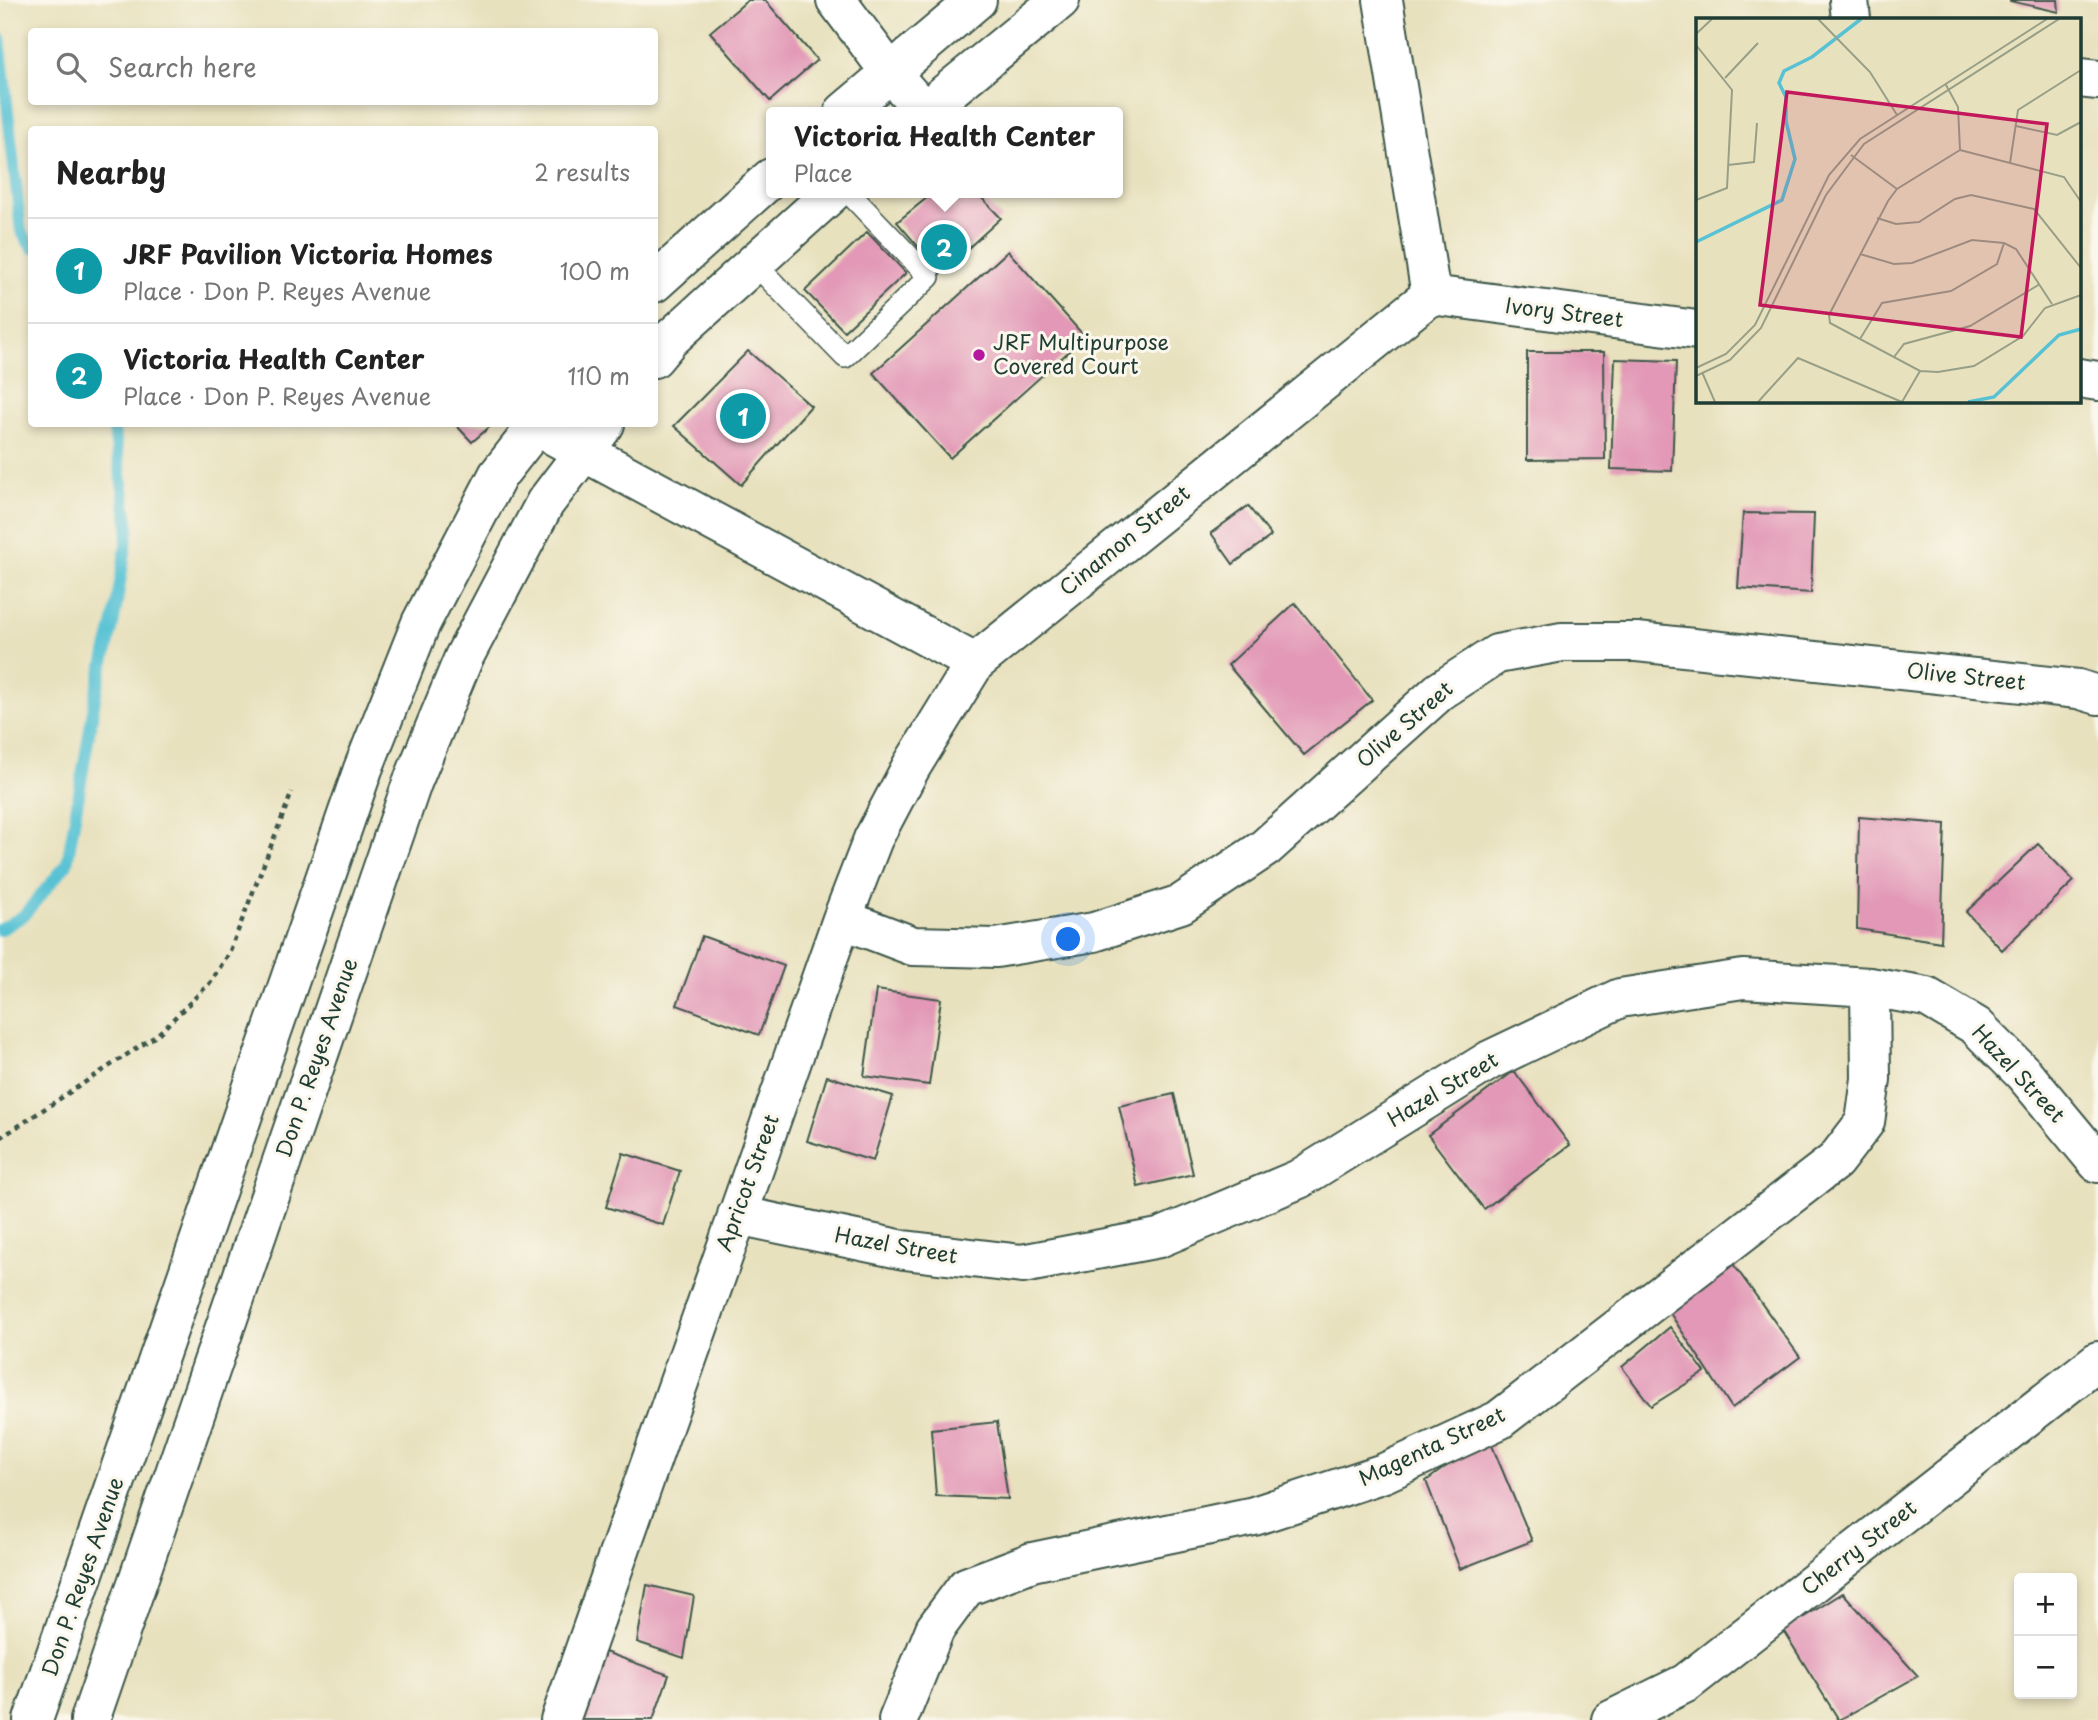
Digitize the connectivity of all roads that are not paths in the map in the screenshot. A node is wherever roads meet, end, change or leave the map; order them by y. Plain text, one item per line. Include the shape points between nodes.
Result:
1 (836, 0) edge
2 (977, 0) edge
3 (1060, 0) edge
4 (1383, 0) edge
5 (1849, 0) edge
6 (1851, 18) edge
7 (890, 71) junction
8 (2080, 78) edge
9 (2098, 80) edge
10 (850, 107) edge
11 (920, 107) edge
12 (930, 107) edge
13 (766, 182) edge
14 (826, 198) edge
15 (854, 198) edge
16 (754, 262) junction
17 (658, 278) edge
18 (1431, 295) junction
19 (1696, 330) edge
20 (658, 353) edge
21 (2080, 378) edge
22 (2098, 381) edge
23 (535, 427) edge
24 (546, 427) edge
25 (594, 438) edge
26 (975, 663) junction
27 (2098, 695) edge
28 (842, 919) junction
29 (1870, 987) junction
30 (2098, 1163) edge
31 (737, 1215) junction
32 (2098, 1361) edge
33 (33, 1720) edge
34 (90, 1720) edge
35 (560, 1720) edge
36 (898, 1720) edge
37 (1611, 1720) edge

1 - 7 street
2 - 7 street
3 - 12 street
4 - 18 street
5 - 6 street
7 - 10 street
7 - 11 street
8 - 9 street
13 - 17 street
14 - 16 street
15 - 16 lane via 929,277 845,357
16 - 20 street
18 - 19 street, Ivory Street
18 - 26 street, Cinamon Street
21 - 22 street
23 - 33 street, Don P. Reyes Avenue via 498,475 421,623 368,757
24 - 25 street
25 - 26 street
25 - 34 street, Don P. Reyes Avenue via 545,502 464,657 412,783
26 - 28 street, Apricot Street via 873,839
27 - 28 street, Olive Street via 2078,689 1637,642 1562,642 1497,654 1440,691 1265,848 1181,904 1094,932 996,948 913,946
28 - 31 street, Apricot Street
29 - 30 street, Hazel Street via 1927,997 1976,1026 2024,1074
29 - 31 street, Hazel Street via 1743,979 1620,998 1490,1059 1299,1179 1159,1238 1022,1264 904,1250
29 - 36 street, Magenta Street via 1871,1079 1865,1122 1835,1161 1499,1420 1384,1473 1254,1516 1032,1562 966,1587 935,1629
31 - 35 street, Apricot Street
32 - 37 street, Cherry Street via 1686,1682

